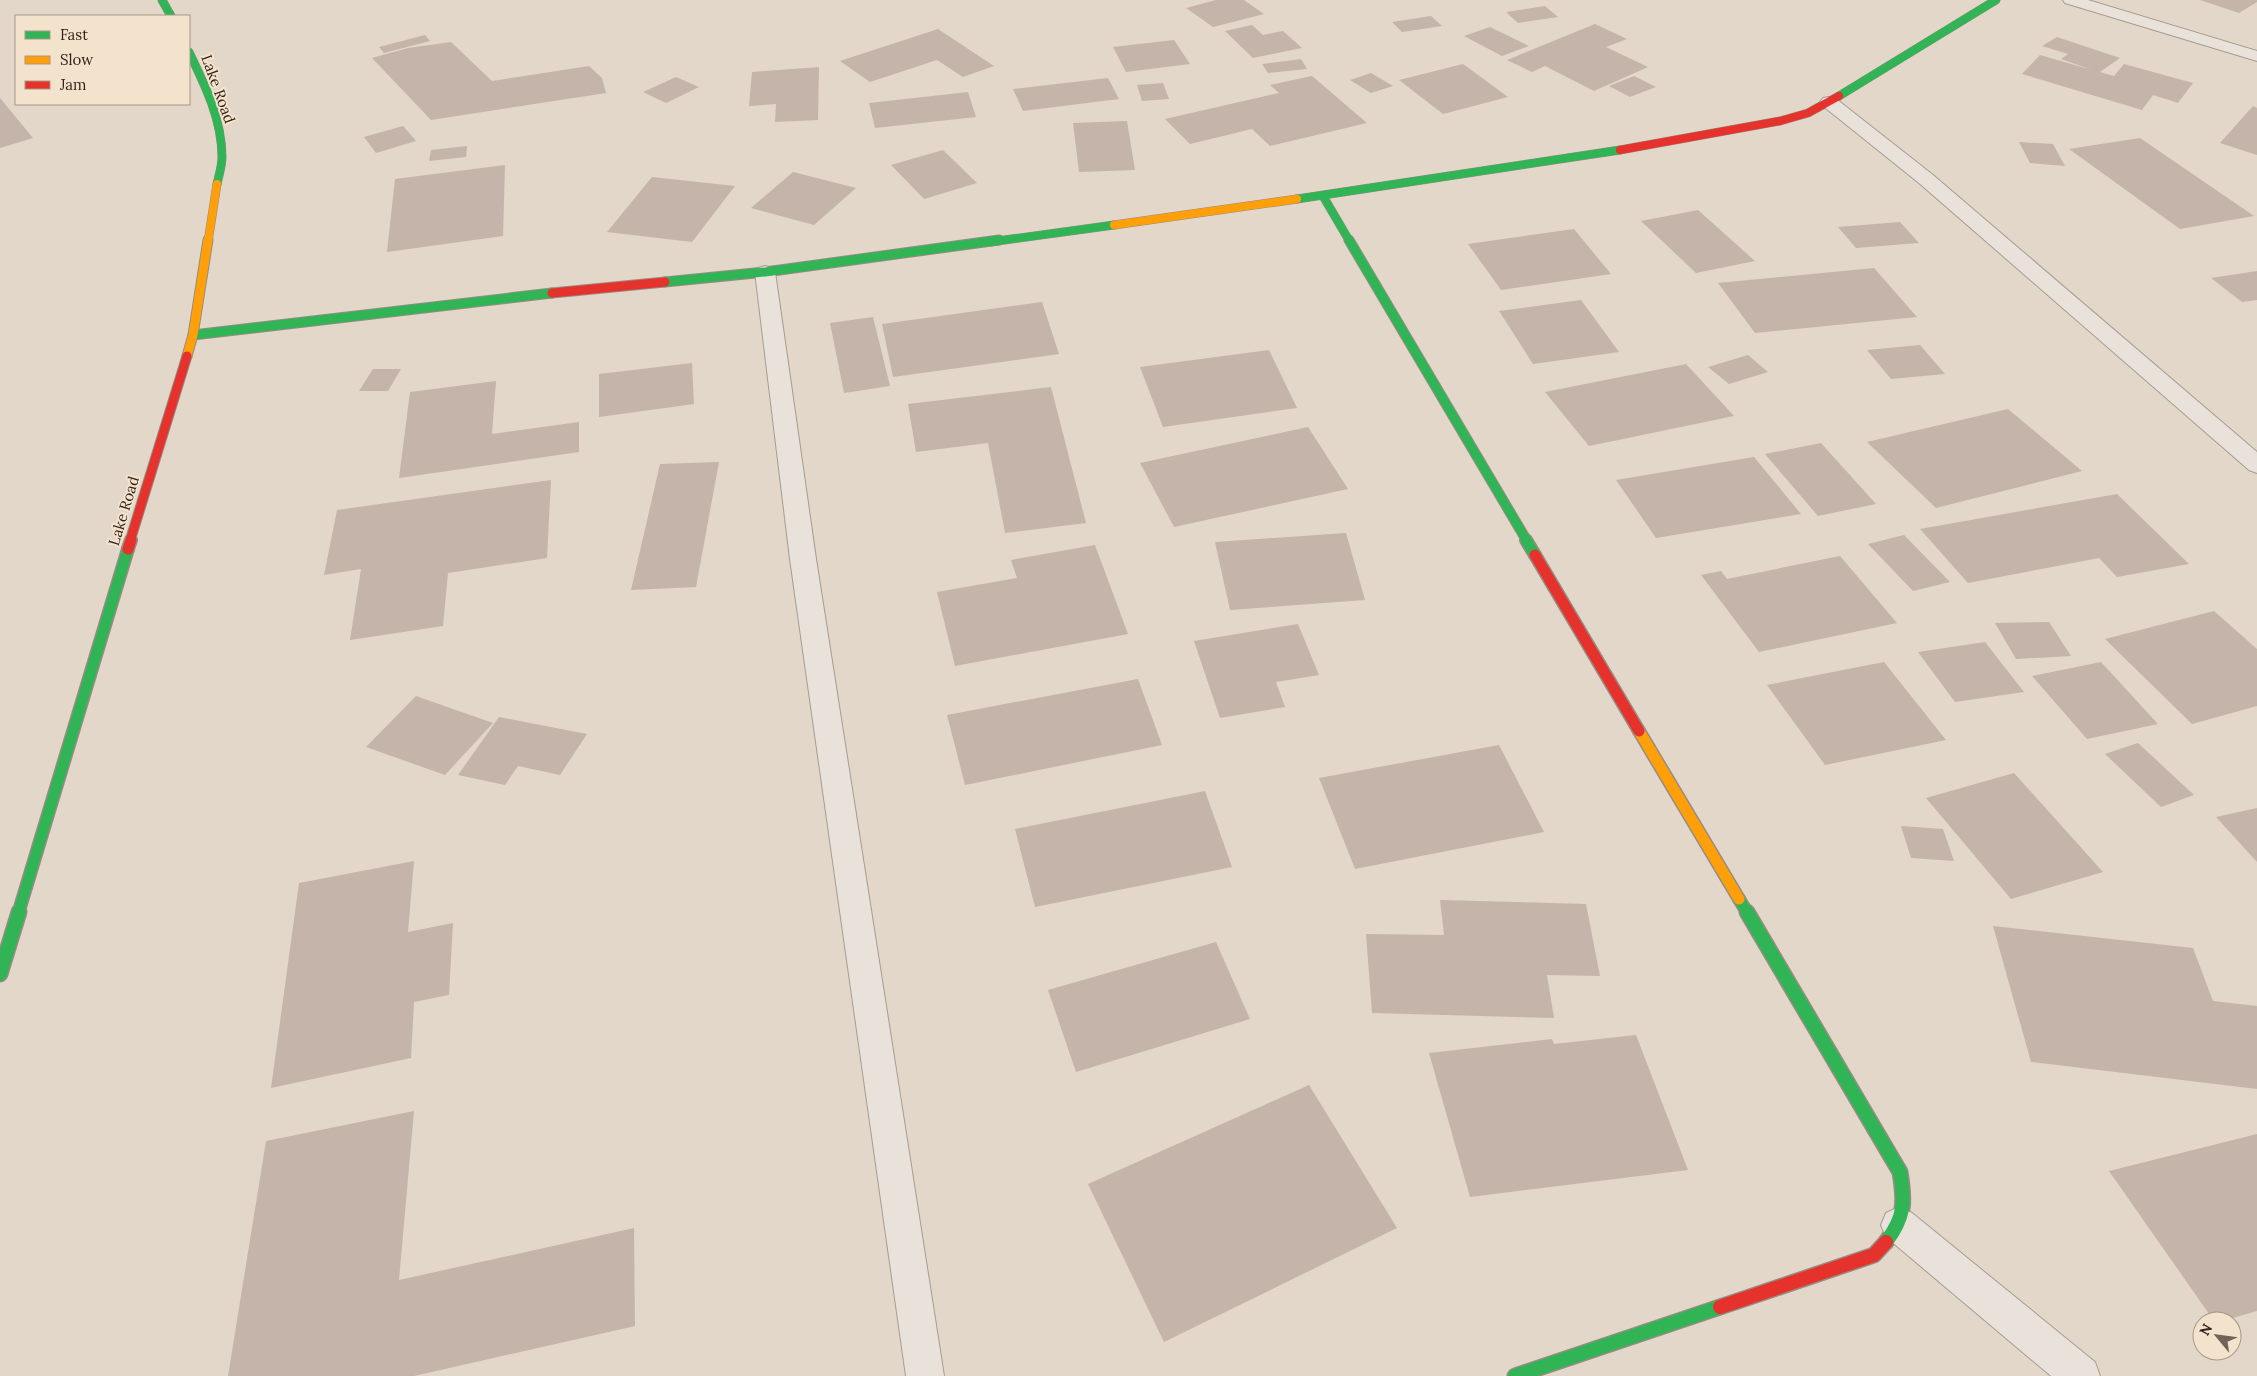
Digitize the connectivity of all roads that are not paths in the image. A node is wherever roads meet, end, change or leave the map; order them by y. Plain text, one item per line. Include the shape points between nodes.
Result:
1 (162, 0) edge
2 (1996, 0) edge
3 (2071, 0) edge
4 (170, 15) edge
5 (190, 54) edge
6 (2257, 56) edge
7 (1829, 102) junction
8 (1323, 196) junction
9 (766, 272) junction
10 (193, 335) junction
11 (2257, 436) edge
12 (2228, 440) junction
13 (2257, 465) edge
14 (0, 974) edge
15 (1899, 1225) junction
16 (925, 1376) edge
17 (1515, 1376) edge
18 (2081, 1376) edge

1 - 4 street
2 - 7 street
3 - 6 street
5 - 10 street, Lake Road via 218,126 222,159
7 - 8 street via 1808,113 1780,121 1612,152
7 - 12 street via 1926,179
8 - 9 street
8 - 15 street via 1900,1172 1905,1199
9 - 10 street via 491,299
9 - 16 street via 803,559
10 - 14 street, Lake Road
11 - 12 street
12 - 13 street
15 - 17 street via 1874,1255
15 - 18 street

